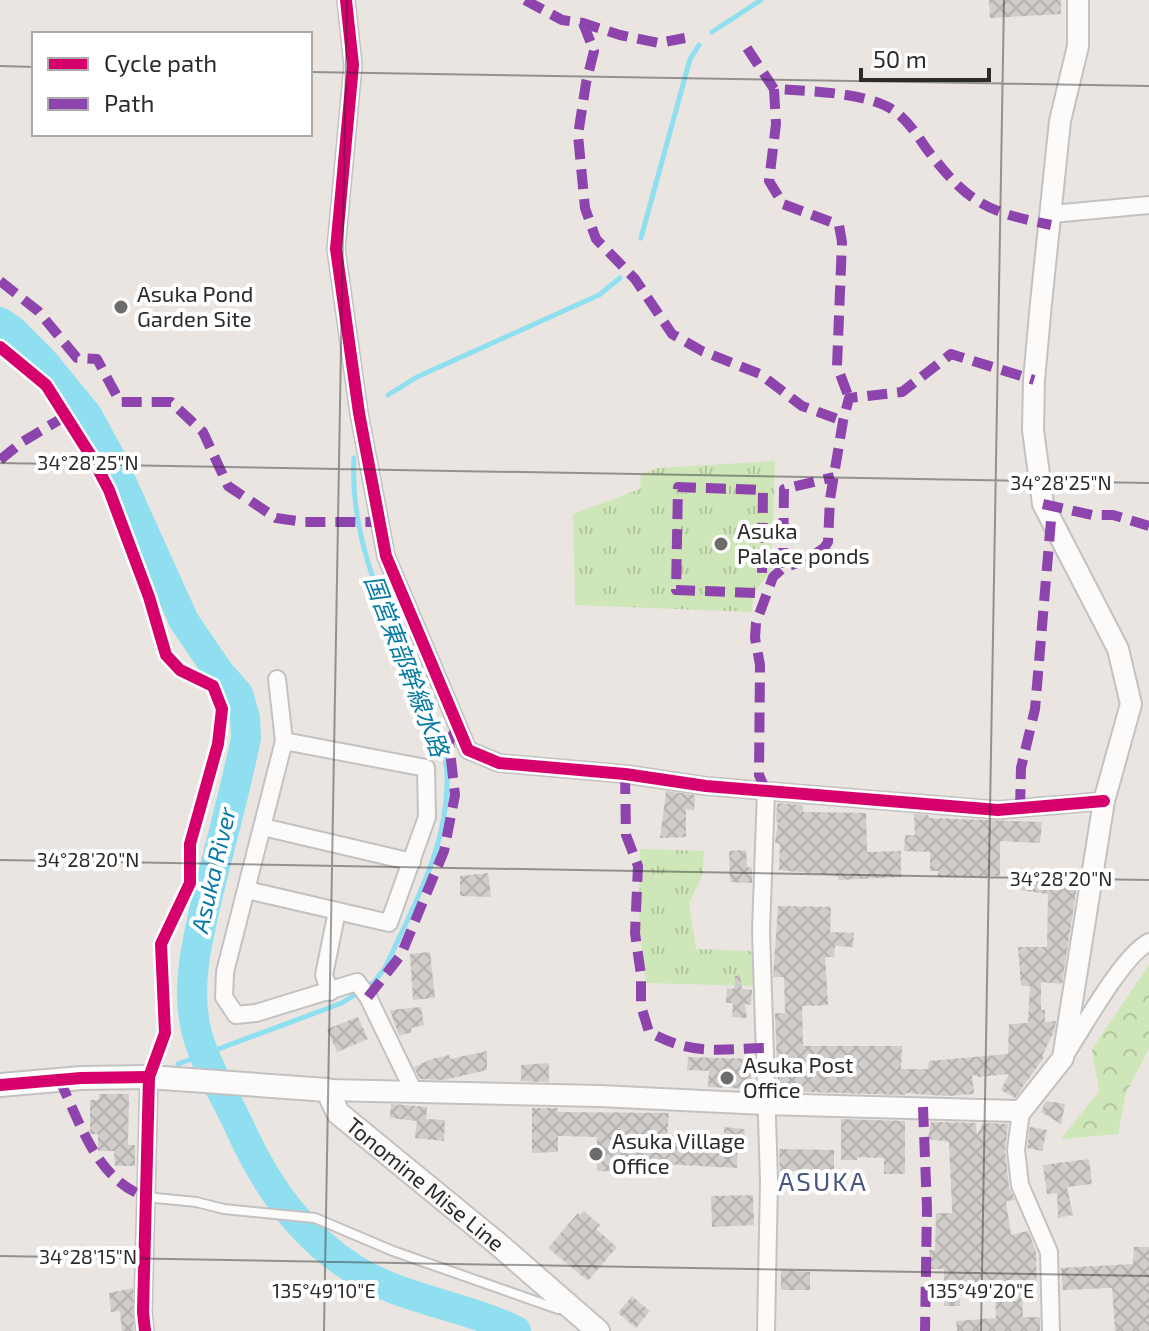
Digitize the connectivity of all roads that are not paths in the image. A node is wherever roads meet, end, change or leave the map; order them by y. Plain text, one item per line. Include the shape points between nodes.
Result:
1 (346, 0) edge
2 (1078, 0) edge
3 (1149, 205) edge
4 (1052, 214) junction
5 (277, 679) dead end
6 (284, 741) junction
7 (766, 791) junction
8 (1104, 801) junction
9 (263, 827) junction
10 (412, 862) junction
11 (247, 890) junction
12 (337, 911) junction
13 (1149, 942) edge
14 (330, 992) junction
15 (1063, 1058) junction
16 (149, 1077) junction
17 (0, 1085) edge
18 (327, 1090) junction
19 (414, 1092) junction
20 (764, 1104) junction
21 (1021, 1111) junction
22 (146, 1197) junction
23 (567, 1304) junction
24 (145, 1331) edge
25 (598, 1331) edge
26 (766, 1331) edge
27 (1051, 1331) edge

1 - 7 street via 353,65 336,249 359,413 386,556 468,750 499,763
2 - 4 street via 1078,46 1060,121
3 - 4 street
4 - 8 street via 1036,349 1033,430 1043,504 1118,649 1131,704
5 - 6 street
6 - 9 street
6 - 10 street via 426,768 427,817
7 - 8 street via 998,810
7 - 20 street via 761,931
8 - 15 street
9 - 10 street
9 - 11 street
10 - 12 street via 389,923
11 - 12 street
11 - 14 street via 225,972 224,997 236,1015
12 - 14 street via 324,975
13 - 15 street via 1118,976
14 - 19 street via 357,982
15 - 21 street
16 - 17 main road
16 - 18 main road
16 - 22 street
18 - 19 street
18 - 23 main road, Tonomine Mise Line via 338,1113
19 - 20 street
20 - 21 street
20 - 26 street via 769,1181
21 - 27 street via 1016,1150 1020,1185 1049,1252
22 - 23 lane via 310,1217 558,1309
22 - 24 street
23 - 25 main road, Tonomine Mise Line

